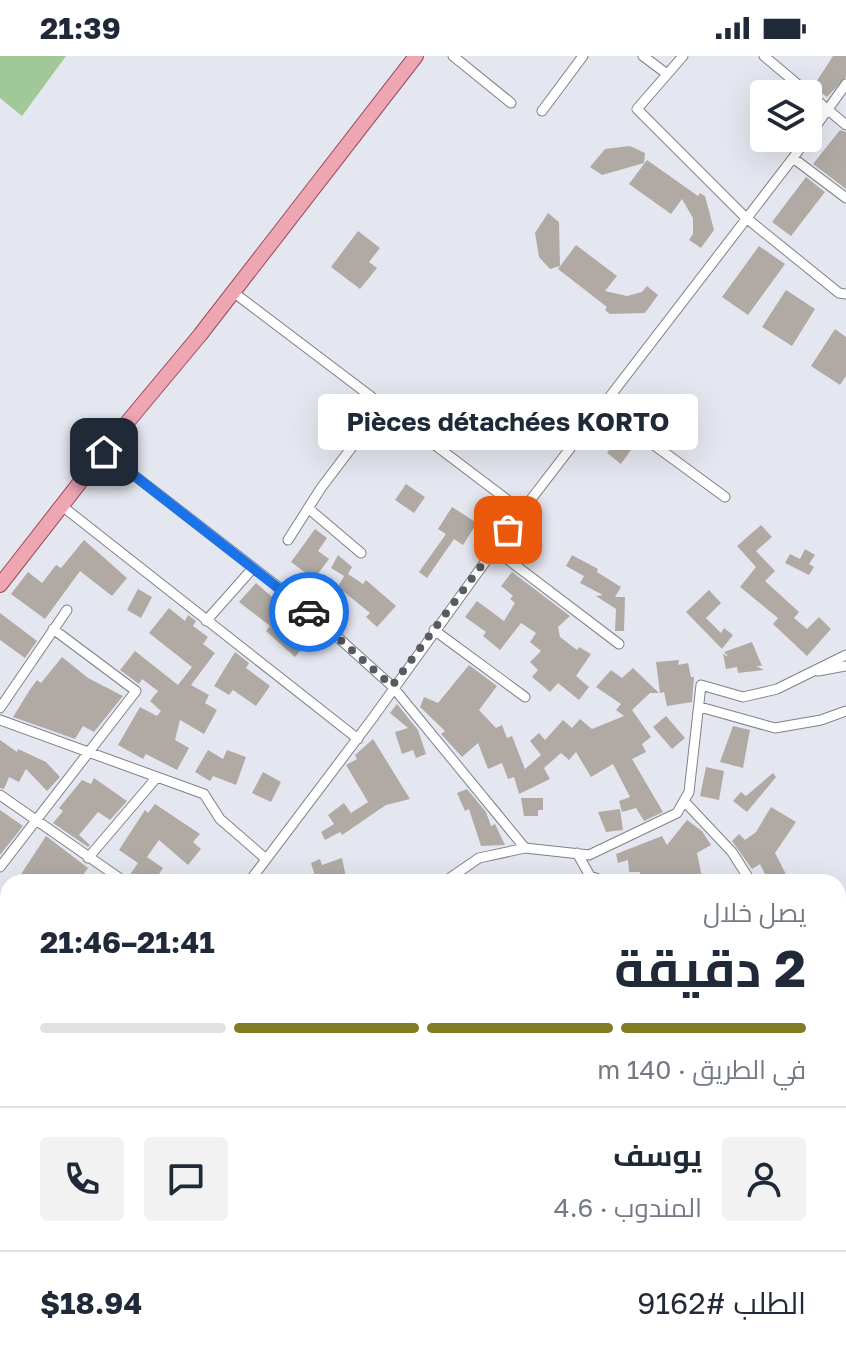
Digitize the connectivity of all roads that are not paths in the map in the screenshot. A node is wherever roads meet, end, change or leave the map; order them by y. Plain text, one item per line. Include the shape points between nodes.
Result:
1 (416, 56) edge
2 (583, 56) edge
3 (643, 56) edge
4 (764, 56) edge
5 (680, 57) edge
6 (458, 58) edge
7 (667, 74) junction
8 (846, 84) edge
9 (511, 103) dead end
10 (542, 111) dead end
11 (828, 111) junction
12 (846, 125) edge
13 (793, 158) junction
14 (846, 198) edge
15 (745, 217) junction
16 (233, 292) junction
17 (846, 294) edge
18 (383, 406) junction
19 (601, 406) junction
20 (104, 452) junction
21 (725, 497) dead end
22 (62, 506) junction
23 (308, 508) junction
24 (522, 511) junction
25 (288, 540) dead end
26 (494, 549) junction
27 (361, 553) dead end
28 (253, 568) junction
29 (0, 585) edge
30 (67, 610) dead end
31 (206, 621) junction
32 (53, 629) junction
33 (434, 630) junction
34 (619, 644) dead end
35 (846, 655) edge
36 (846, 666) edge
37 (807, 673) junction
38 (392, 686) junction
39 (525, 697) dead end
40 (700, 707) junction
41 (0, 708) edge
42 (846, 711) edge
43 (0, 720) edge
44 (358, 739) junction
45 (89, 752) junction
46 (157, 777) junction
47 (0, 795) edge
48 (684, 801) junction
49 (36, 821) junction
50 (525, 848) junction
51 (577, 853) junction
52 (88, 858) junction
53 (266, 859) junction
54 (0, 867) edge
55 (115, 874) edge
56 (255, 874) edge
57 (456, 874) edge
58 (589, 874) edge
59 (746, 874) edge

1 - 16 main road
2 - 10 street
3 - 7 street
4 - 11 street
5 - 7 street
6 - 9 street
7 - 15 street via 637,109
8 - 11 street
11 - 12 street
11 - 13 street
13 - 14 street
13 - 15 street
15 - 17 street
15 - 19 street
16 - 18 street
16 - 20 main road
18 - 23 street
18 - 24 street
19 - 21 street
19 - 24 street
20 - 22 main road
20 - 28 street
22 - 29 main road
22 - 31 street
23 - 25 street
23 - 27 street
24 - 26 street
26 - 33 street
26 - 34 street
28 - 31 street
28 - 38 street
30 - 32 street
31 - 44 street
32 - 41 street
32 - 45 street via 136,691
33 - 38 street
33 - 39 street
35 - 37 street
36 - 37 street
37 - 40 street via 777,689 743,697 701,685
38 - 44 street
38 - 50 street
40 - 42 street via 775,728
40 - 48 street
43 - 45 street
44 - 53 street
45 - 46 street
45 - 49 street
46 - 52 street
46 - 53 street via 204,794 220,819
47 - 49 street
48 - 51 street via 677,813 589,855
48 - 59 street
49 - 52 street
49 - 54 street
50 - 51 street
50 - 57 street via 479,858
51 - 58 street
52 - 55 street
53 - 56 street

